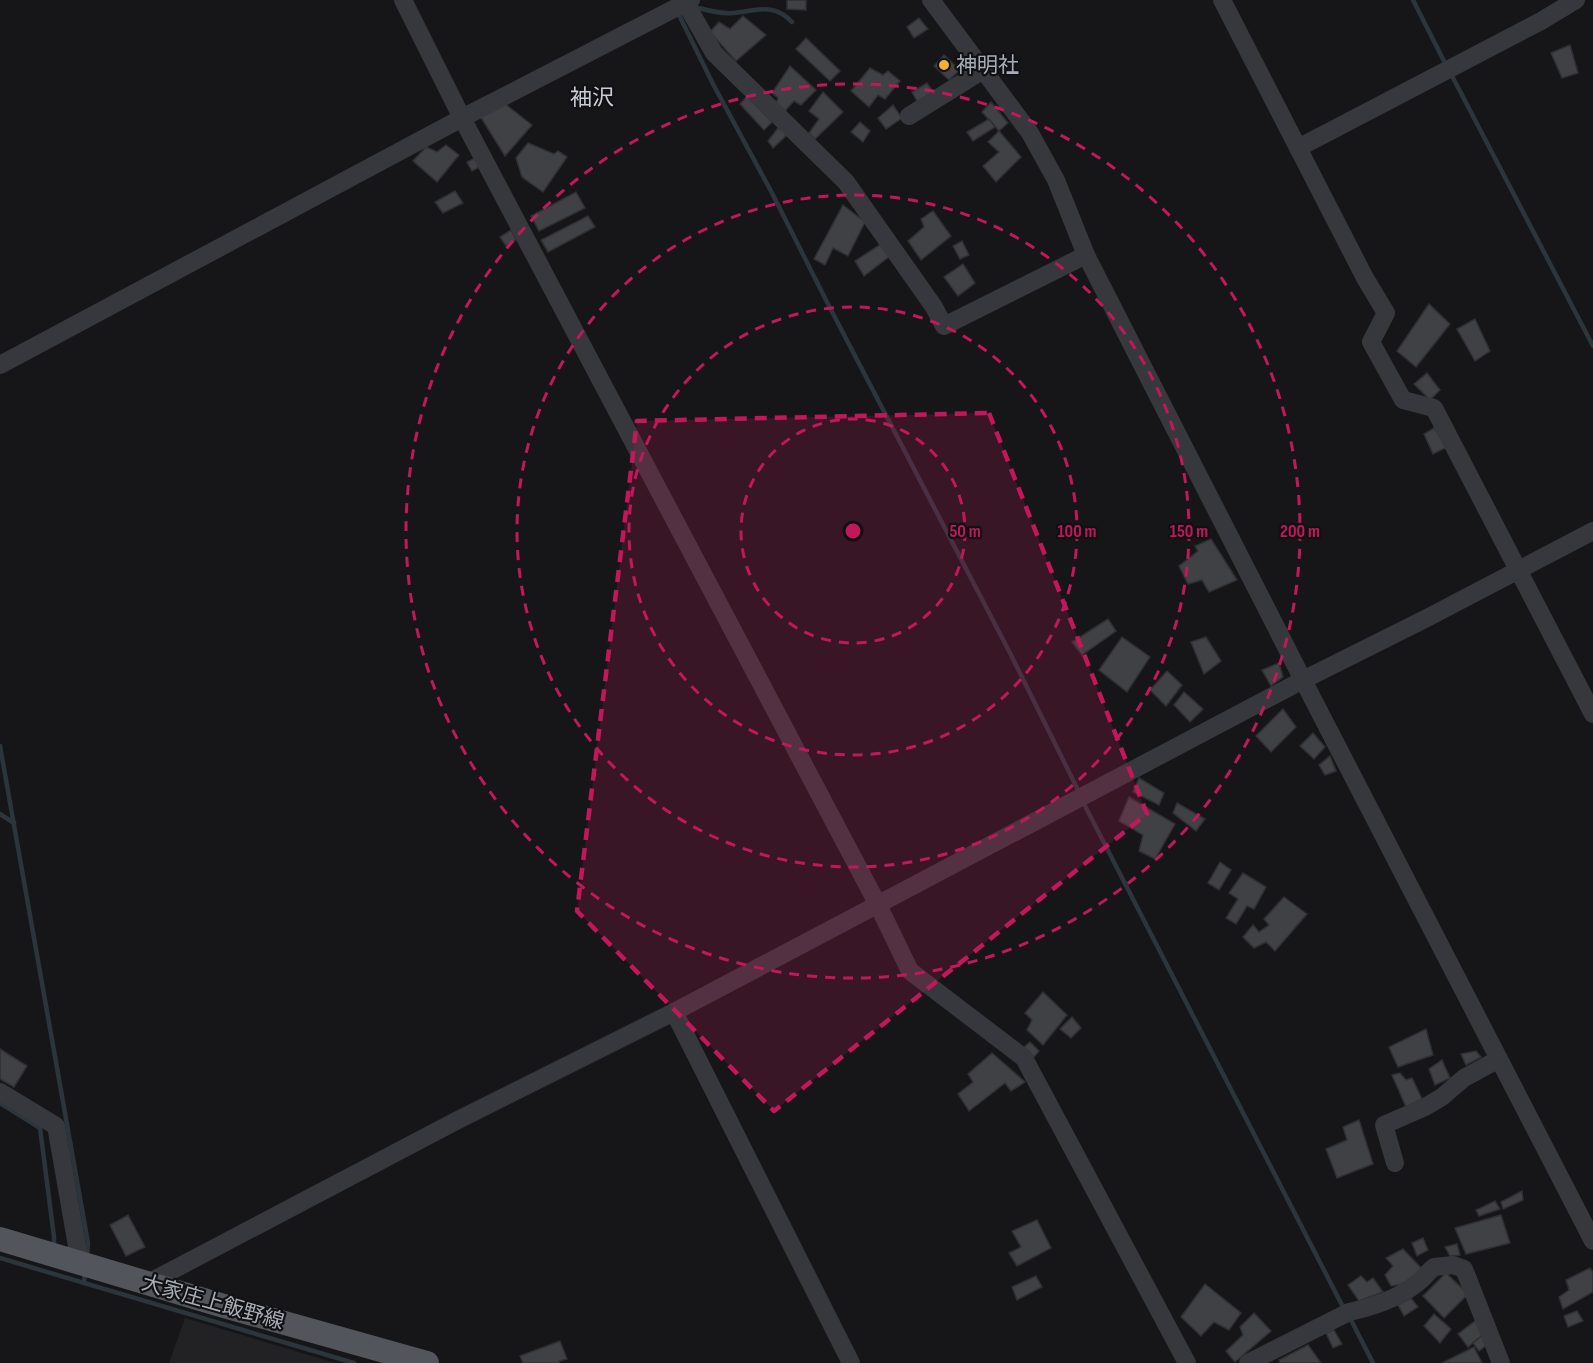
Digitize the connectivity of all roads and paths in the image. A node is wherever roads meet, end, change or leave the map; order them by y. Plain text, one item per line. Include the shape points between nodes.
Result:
1 (403, 0) edge
2 (931, 0) edge
3 (1222, 0) edge
4 (1576, 0) edge
5 (688, 1) edge
6 (983, 70) junction
7 (909, 116) dead end
8 (462, 118) junction
9 (1298, 148) junction
10 (1086, 255) junction
11 (0, 365) edge
12 (1593, 531) edge
13 (1517, 570) junction
14 (1303, 680) junction
15 (1593, 714) edge
16 (878, 905) junction
17 (674, 1012) junction
18 (1499, 1059) junction
19 (0, 1092) edge
20 (1395, 1163) dead end
21 (0, 1239) edge
22 (1593, 1241) edge
23 (80, 1263) junction
24 (148, 1283) junction
25 (427, 1363) edge
26 (851, 1363) edge
27 (1187, 1363) edge
28 (1248, 1363) edge
29 (1501, 1363) edge

1 - 8 street
2 - 6 street
3 - 9 street
4 - 9 street
5 - 8 street
5 - 10 street via 714,53 846,182 944,326
6 - 7 street
6 - 10 street via 1030,133 1056,180
8 - 11 street
8 - 16 street
9 - 13 street via 1386,313 1371,342 1403,400 1434,408
10 - 14 street
12 - 13 street
13 - 14 street
13 - 15 street
14 - 16 street
14 - 18 street
16 - 17 street
16 - 27 street via 910,971 1024,1058
17 - 24 street
17 - 26 street
18 - 20 street via 1464,1078 1425,1107 1384,1125
18 - 22 street
19 - 23 street via 56,1126
21 - 23 main road, 大家庄上飯野線
23 - 24 main road, 大家庄上飯野線
24 - 25 main road, 大家庄上飯野線
28 - 29 street via 1349,1312 1395,1296 1416,1285 1434,1267 1453,1265 1464,1269

